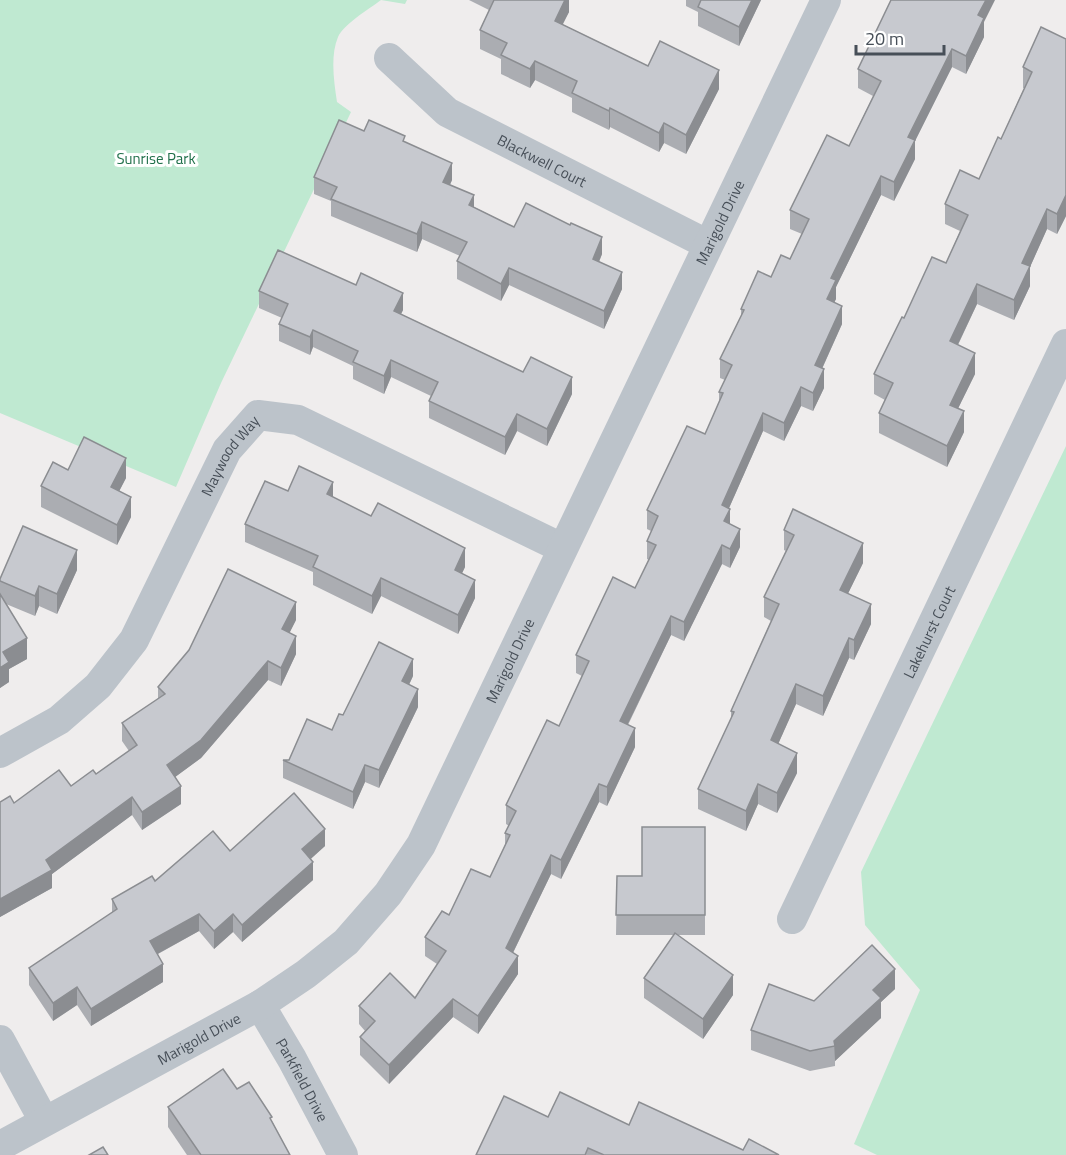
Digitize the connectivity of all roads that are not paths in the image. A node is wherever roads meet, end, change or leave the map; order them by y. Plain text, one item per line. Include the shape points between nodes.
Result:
1 (826, 0) edge
2 (390, 58) dead end
3 (707, 244) junction
4 (1066, 344) edge
5 (562, 548) junction
6 (0, 753) edge
7 (792, 919) dead end
8 (260, 1005) junction
9 (0, 1040) edge
10 (44, 1121) junction
11 (0, 1146) edge
12 (343, 1155) edge

1 - 3 street, Marigold Drive
2 - 3 street, Blackwell Court via 447,112
3 - 5 street, Marigold Drive
4 - 7 street, Lakehurst Court
5 - 6 street, Maywood Way via 298,420 258,416 227,450 134,640 98,686 59,720
5 - 8 street, Marigold Drive via 421,844 388,894 346,942
8 - 10 street, Marigold Drive
8 - 12 street, Parkfield Drive
9 - 10 street
10 - 11 street, Marigold Drive

